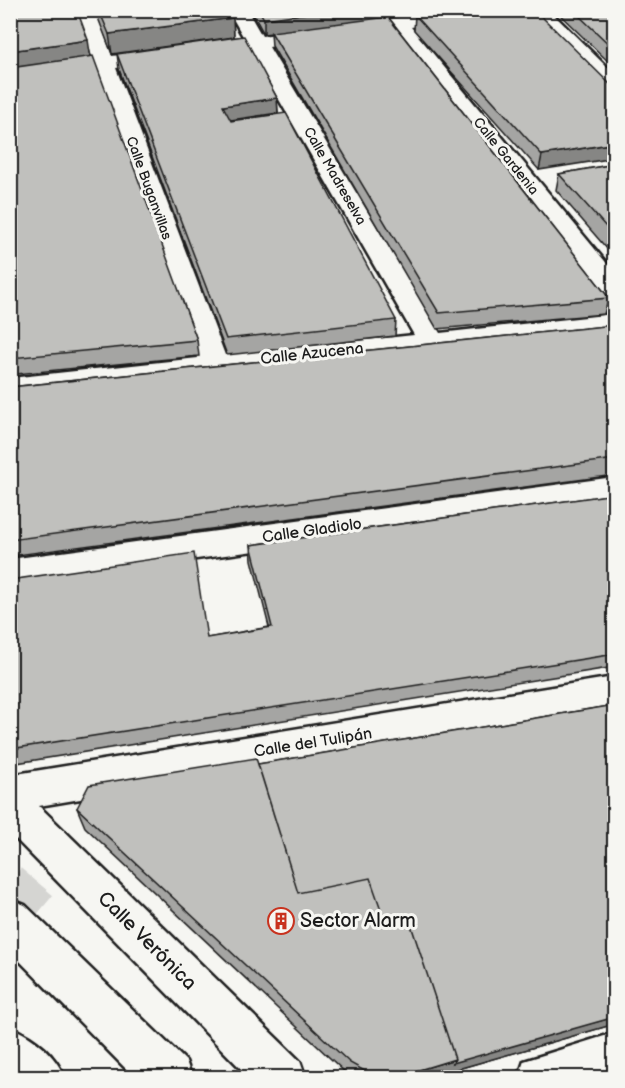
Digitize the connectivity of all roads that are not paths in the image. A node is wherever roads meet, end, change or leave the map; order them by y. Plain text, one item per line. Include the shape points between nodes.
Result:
1 (85, 10) edge
2 (237, 10) edge
3 (495, 10) edge
4 (538, 10) edge
5 (398, 24) junction
6 (256, 42) junction
7 (103, 62) junction
8 (10, 76) edge
9 (615, 85) edge
10 (615, 288) edge
11 (615, 323) edge
12 (432, 342) junction
13 (214, 365) junction
14 (10, 388) edge
15 (615, 489) edge
16 (10, 572) edge
17 (615, 693) edge
18 (10, 793) edge
19 (10, 804) edge
20 (10, 920) edge
21 (10, 1050) edge
22 (615, 1056) edge
23 (42, 1077) edge
24 (169, 1077) edge
25 (283, 1077) edge
26 (541, 1077) edge

1 - 7 main road, Calle Buganvillas
2 - 6 main road, Calle Madreselva
3 - 5 main road
4 - 9 main road
5 - 6 main road
5 - 10 main road, Calle Gardenia
6 - 7 main road
6 - 12 main road, Calle Madreselva
7 - 8 main road
7 - 13 main road, Calle Buganvillas
11 - 12 main road, Calle Azucena
12 - 13 main road, Calle Azucena
13 - 14 main road, Calle Azucena
15 - 16 main road, Calle Gladiolo
17 - 18 main road, Calle del Tulipán
19 - 25 main road, Calle Verónica
20 - 24 main road
21 - 23 main road
22 - 26 main road

